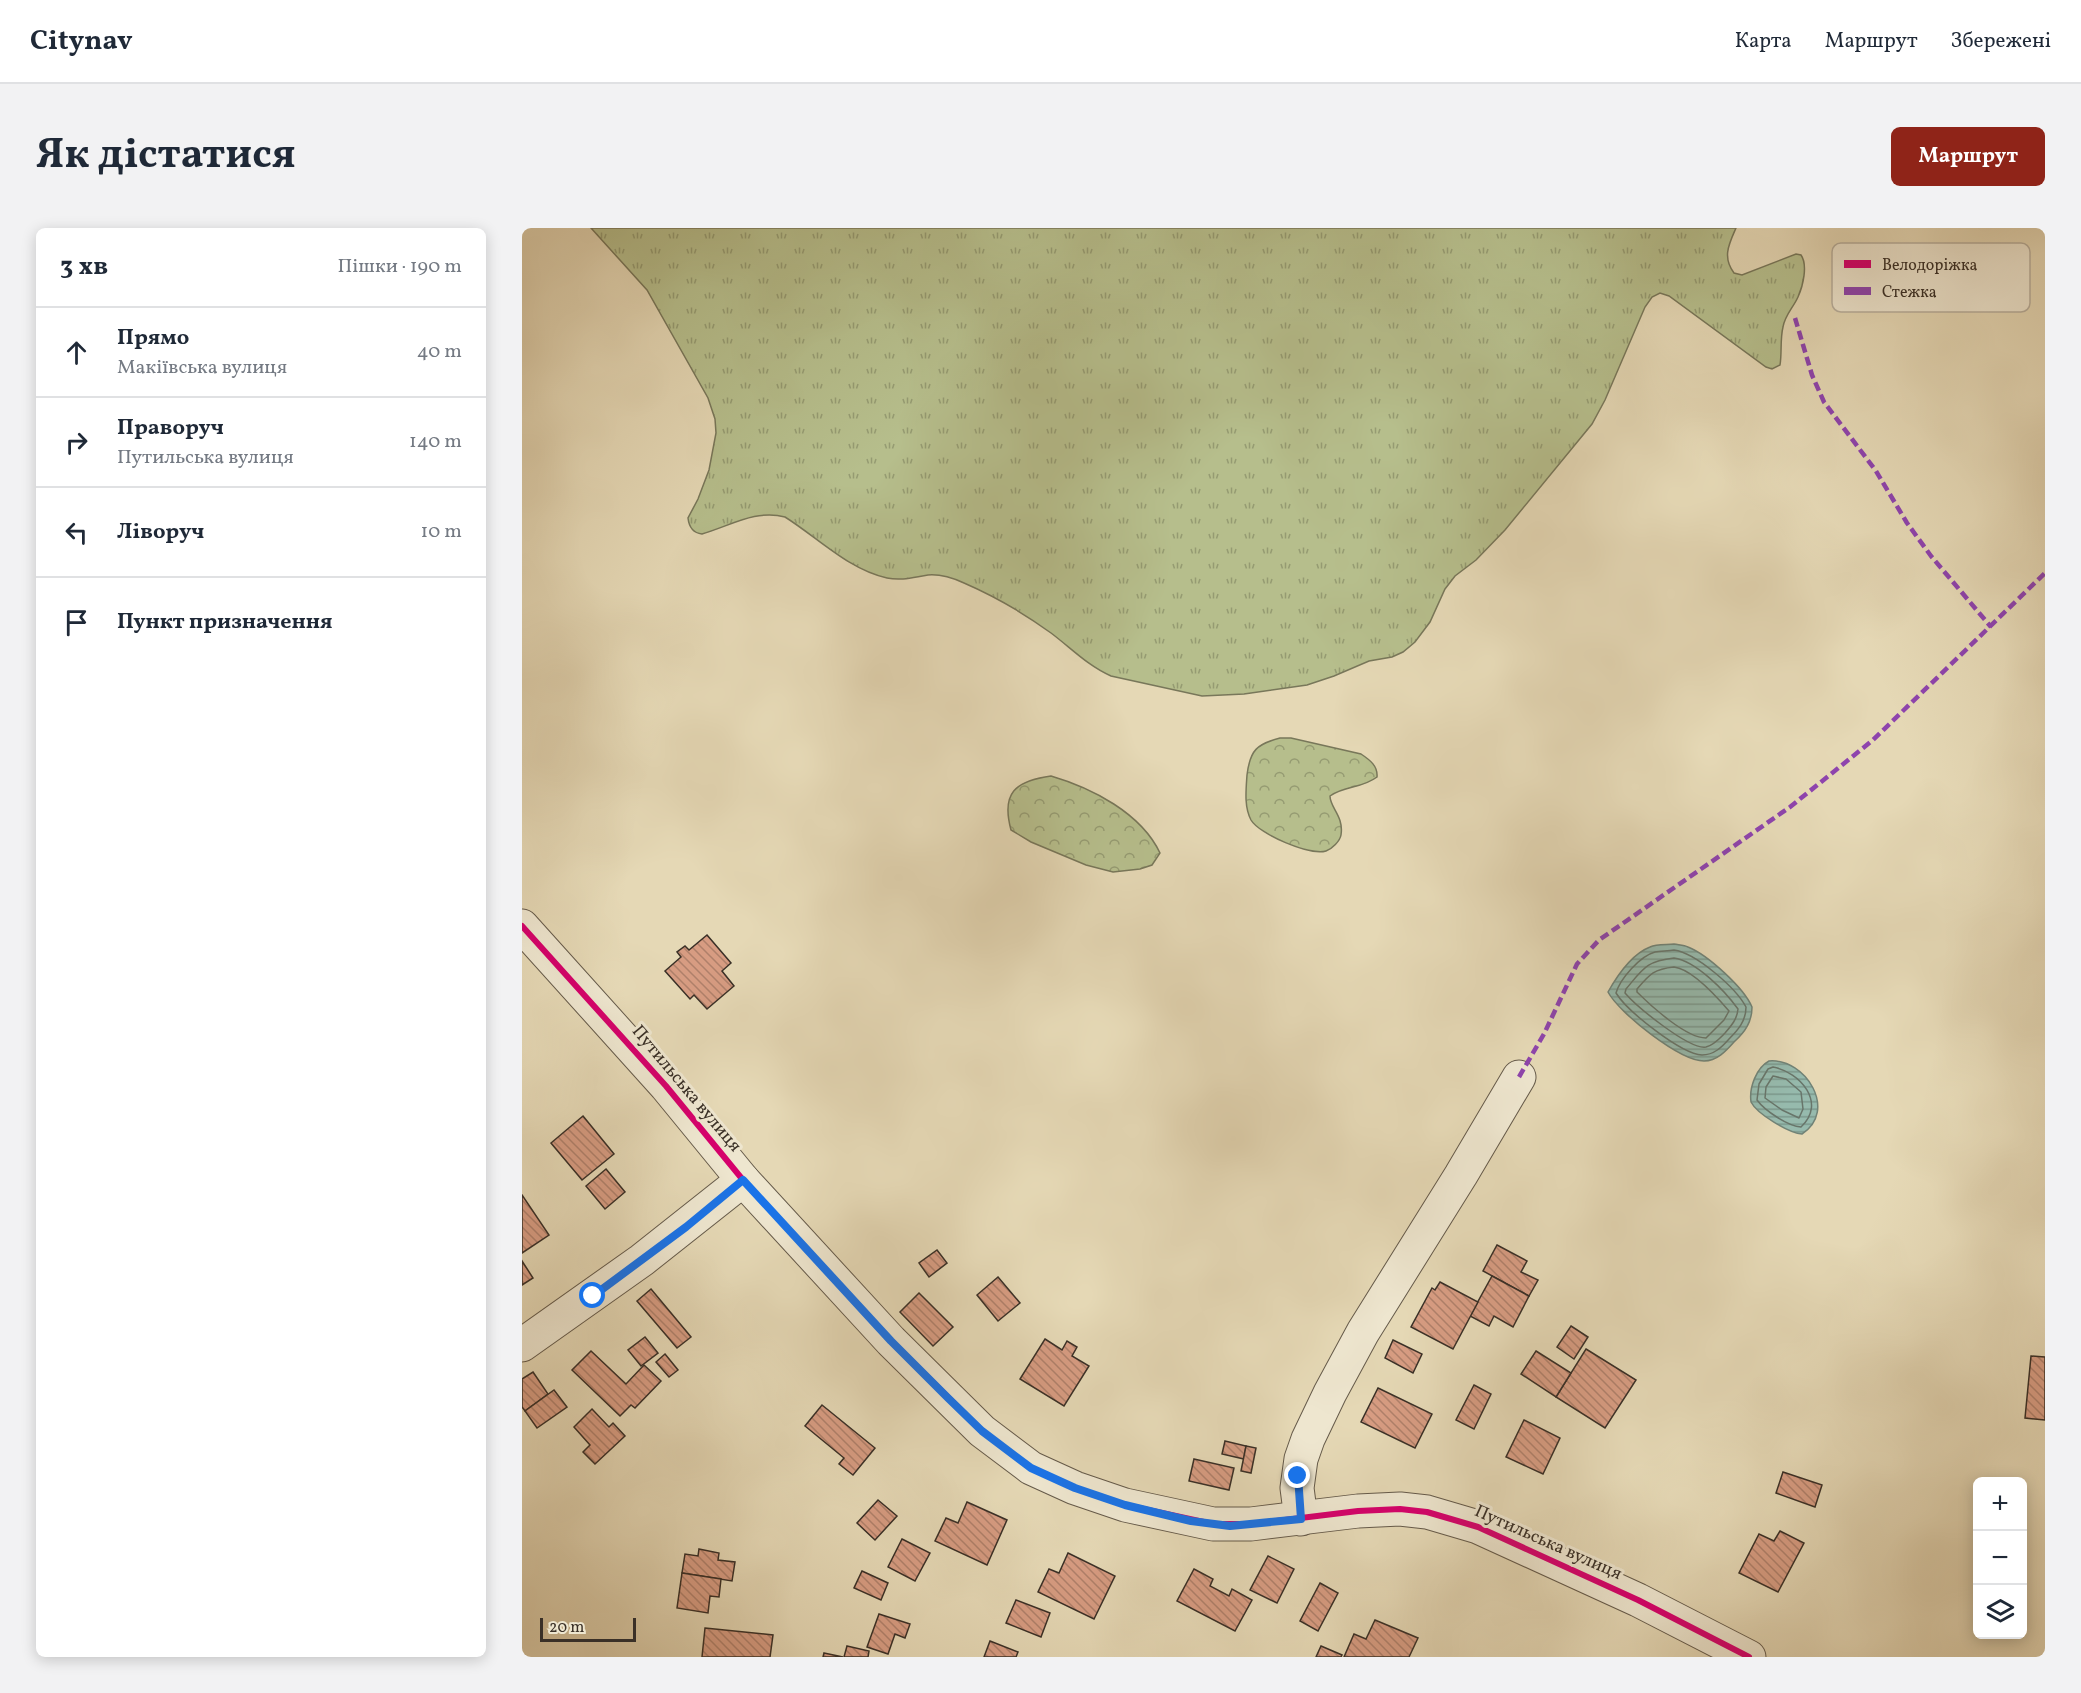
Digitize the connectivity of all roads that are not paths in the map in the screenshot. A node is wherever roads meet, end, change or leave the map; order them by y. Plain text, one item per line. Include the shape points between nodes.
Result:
1 (522, 926) edge
2 (1519, 1077) dead end
3 (743, 1180) junction
4 (522, 1345) edge
5 (1301, 1519) junction
6 (1749, 1657) edge

1 - 3 street, Путильська вулиця via 666,1086
2 - 5 street via 1330,1393 1299,1468
3 - 4 street via 651,1253
3 - 5 street, Путильська вулиця via 948,1398 982,1431 1031,1468 1105,1498 1191,1521 1230,1526
5 - 6 street, Путильська вулиця via 1400,1509 1469,1524 1638,1600

